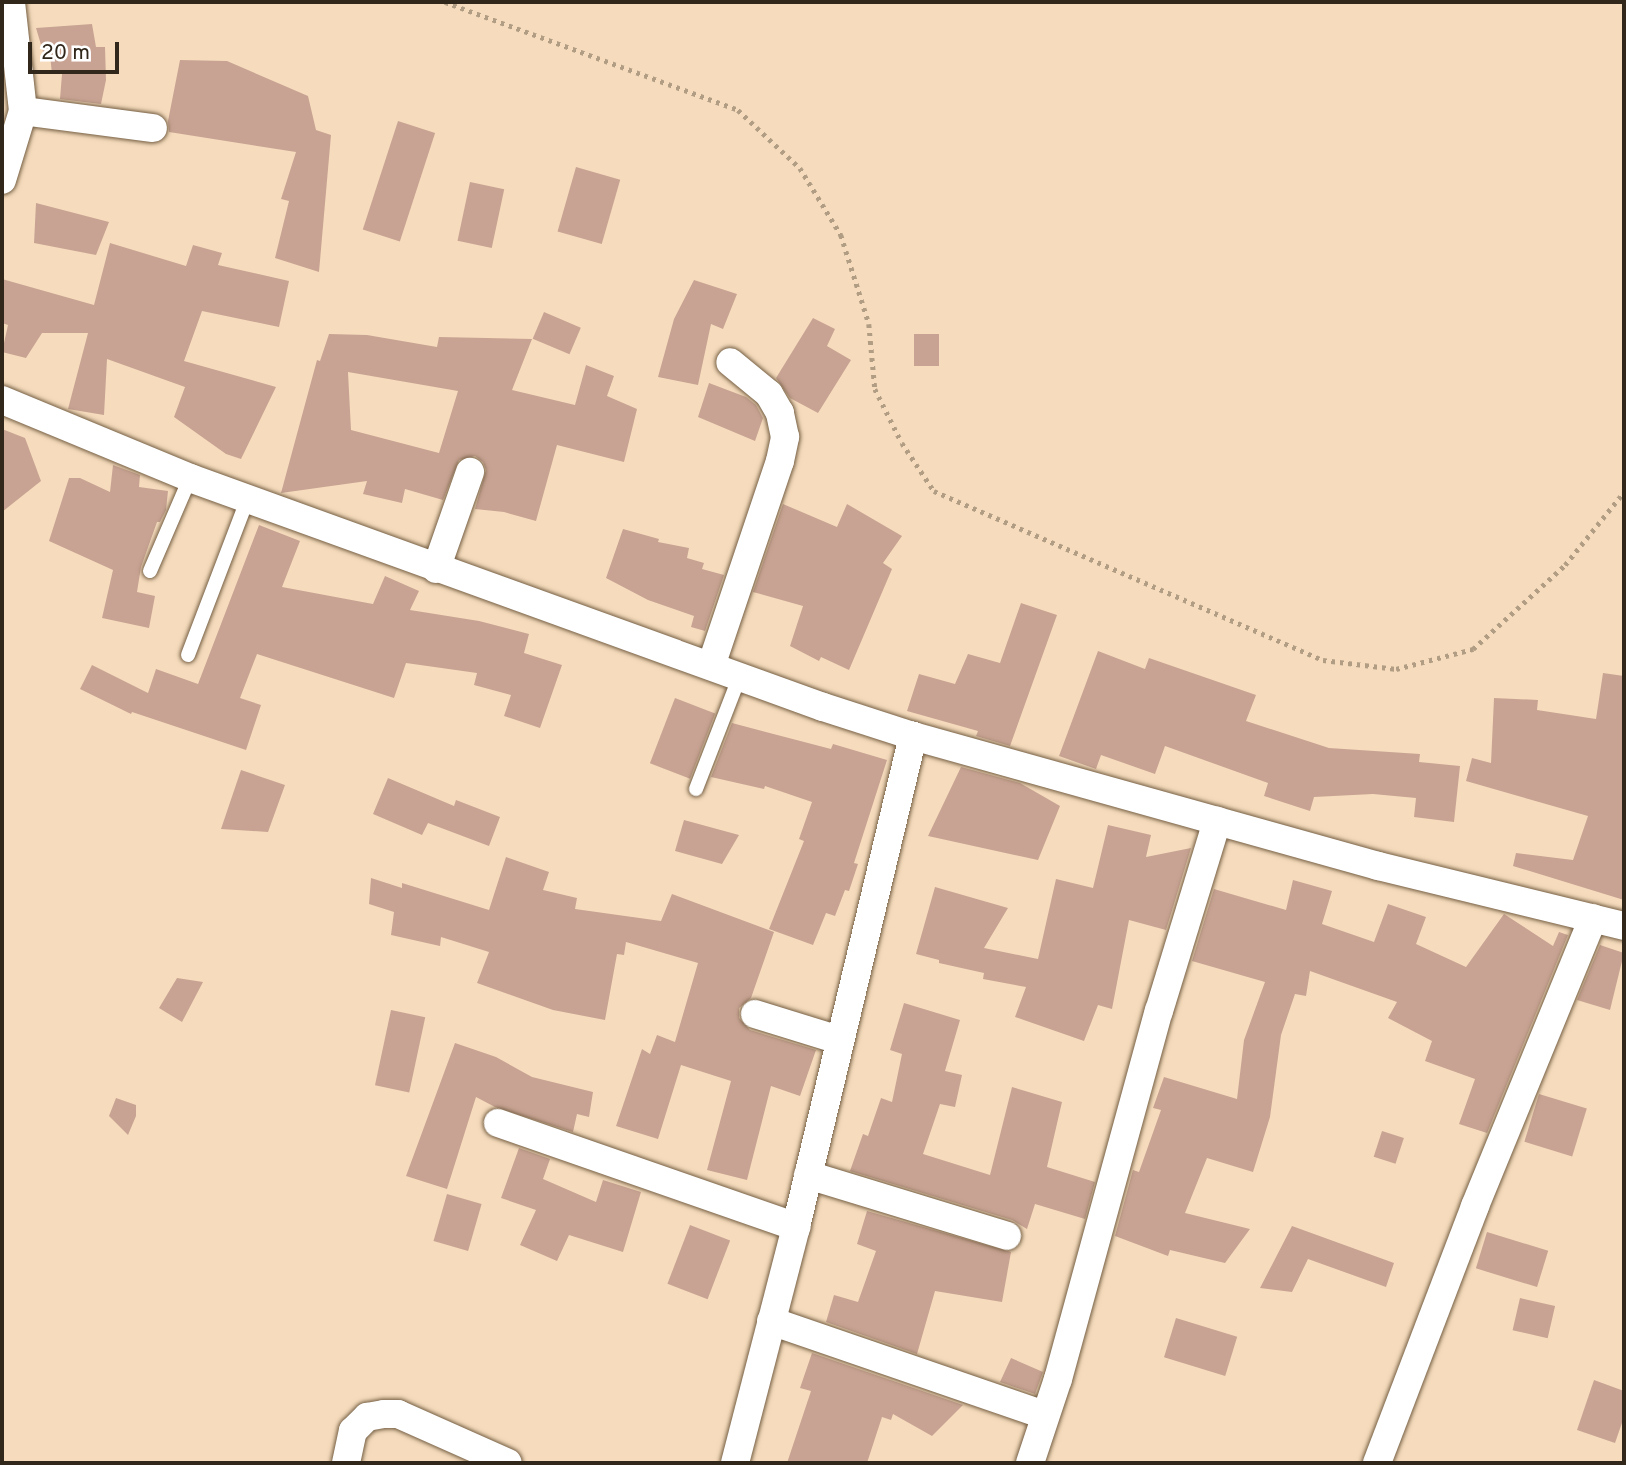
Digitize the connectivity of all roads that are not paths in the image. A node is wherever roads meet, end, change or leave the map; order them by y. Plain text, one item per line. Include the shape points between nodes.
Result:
1 (11, 2) edge
2 (23, 111) junction
3 (153, 128) dead end
4 (2, 180) edge
5 (730, 362) dead end
6 (2, 400) edge
7 (470, 472) dead end
8 (190, 478) junction
9 (248, 498) junction
10 (436, 569) junction
11 (150, 570) dead end
12 (188, 655) dead end
13 (711, 666) junction
14 (738, 678) junction
15 (914, 736) junction
16 (696, 789) dead end
17 (1217, 821) junction
18 (1593, 918) junction
19 (1624, 926) edge
20 (755, 1014) dead end
21 (839, 1040) junction
22 (498, 1123) dead end
23 (808, 1175) junction
24 (796, 1227) junction
25 (1007, 1236) dead end
26 (771, 1321) junction
27 (1044, 1415) junction
28 (346, 1463) edge
29 (508, 1463) edge
30 (735, 1463) edge
31 (1030, 1463) edge
32 (1377, 1463) edge

1 - 2 street
2 - 3 street
2 - 4 street
5 - 13 street via 769,394 780,413 785,437
6 - 8 street
7 - 10 street
8 - 9 street
8 - 11 lane
9 - 10 street
9 - 12 lane
10 - 13 street
13 - 14 street
14 - 15 street
14 - 16 lane
15 - 17 street
15 - 21 street
17 - 18 street
17 - 27 street via 1158,1011 1058,1379
18 - 19 street
18 - 32 street via 1475,1206
20 - 21 street
21 - 23 street
22 - 24 street
23 - 24 street
23 - 25 street
24 - 26 street
26 - 27 street
26 - 30 street
27 - 31 street
28 - 29 street via 353,1431 367,1416 384,1414 398,1414

